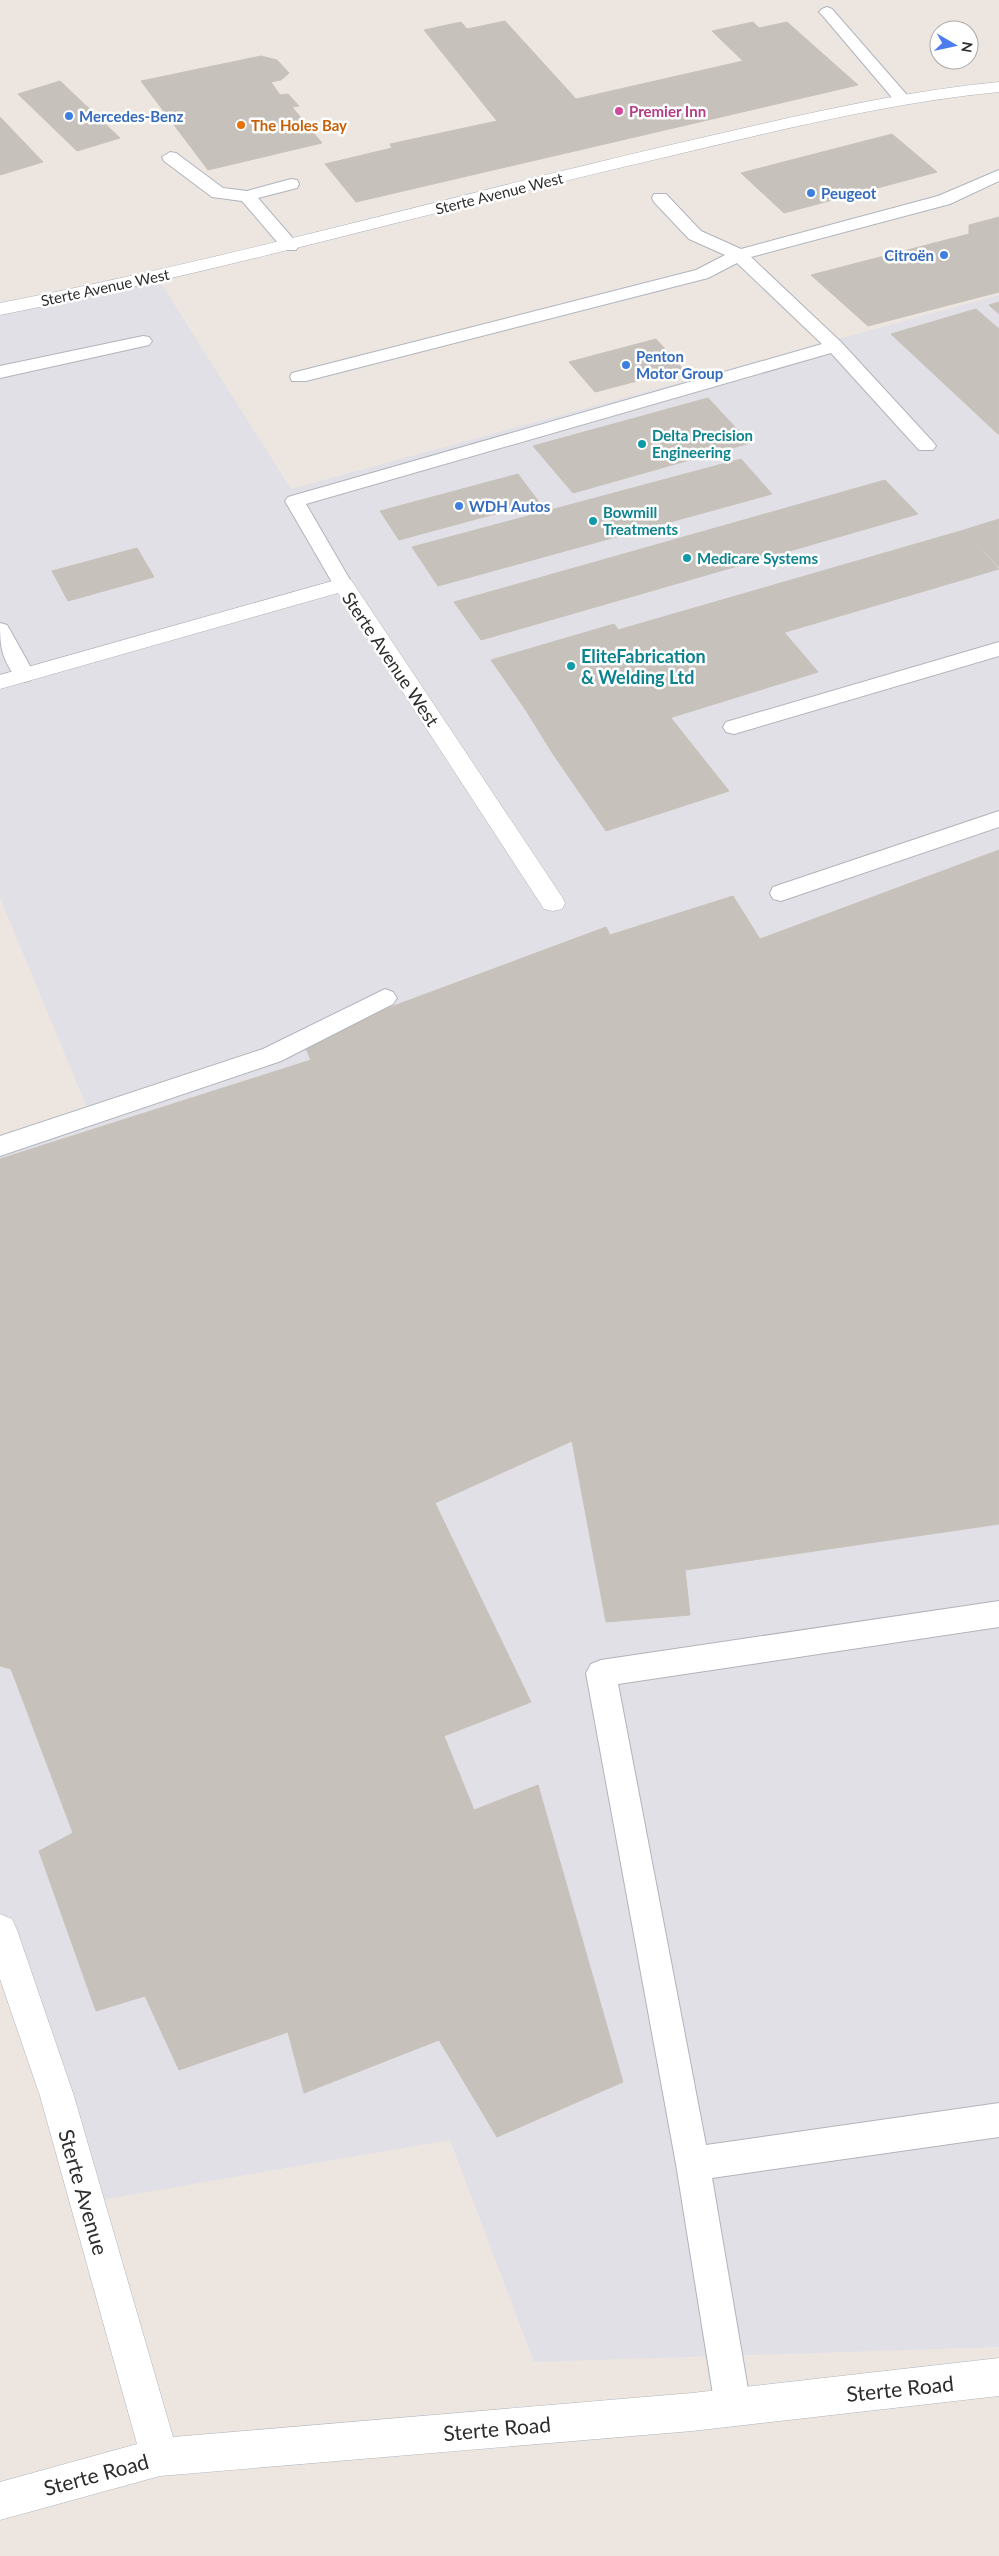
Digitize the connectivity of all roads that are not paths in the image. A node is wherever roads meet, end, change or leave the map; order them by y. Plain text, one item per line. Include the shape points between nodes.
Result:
1 (827, 12) dead end
2 (999, 87) edge
3 (901, 98) junction
4 (170, 157) dead end
5 (999, 175) edge
6 (291, 184) dead end
7 (247, 196) junction
8 (660, 198) dead end
9 (290, 246) junction
10 (739, 255) junction
11 (0, 309) edge
12 (143, 342) dead end
13 (835, 346) junction
14 (0, 372) edge
15 (299, 377) dead end
16 (926, 446) dead end
17 (343, 585) junction
18 (0, 630) edge
19 (999, 649) edge
20 (24, 675) junction
21 (0, 682) edge
22 (734, 727) dead end
23 (999, 819) edge
24 (781, 893) dead end
25 (553, 903) dead end
26 (385, 998) dead end
27 (0, 1146) edge
28 (999, 1614) edge
29 (0, 1930) edge
30 (999, 2120) edge
31 (694, 2164) junction
32 (999, 2378) edge
33 (733, 2407) junction
34 (160, 2457) junction
35 (0, 2500) edge

1 - 3 lane
2 - 3 street, Sterte Avenue West
3 - 9 street, Sterte Avenue West via 640,157
4 - 7 lane via 218,193
5 - 10 lane via 944,200
6 - 7 lane
7 - 9 lane
8 - 10 lane via 695,235
9 - 11 street, Sterte Avenue West
10 - 13 lane
10 - 15 lane via 702,274
12 - 14 lane
13 - 16 lane
13 - 17 lane via 295,501
17 - 20 street, Sterte Avenue West
17 - 25 street, Sterte Avenue West
18 - 20 lane
19 - 22 lane
20 - 21 street, Sterte Avenue West
23 - 24 lane
26 - 27 lane via 272,1055
28 - 31 lane via 602,1673
29 - 34 street, Sterte Avenue via 57,2096
30 - 31 lane
31 - 33 lane
32 - 33 street, Sterte Road
33 - 34 street, Sterte Road
34 - 35 street, Sterte Road

